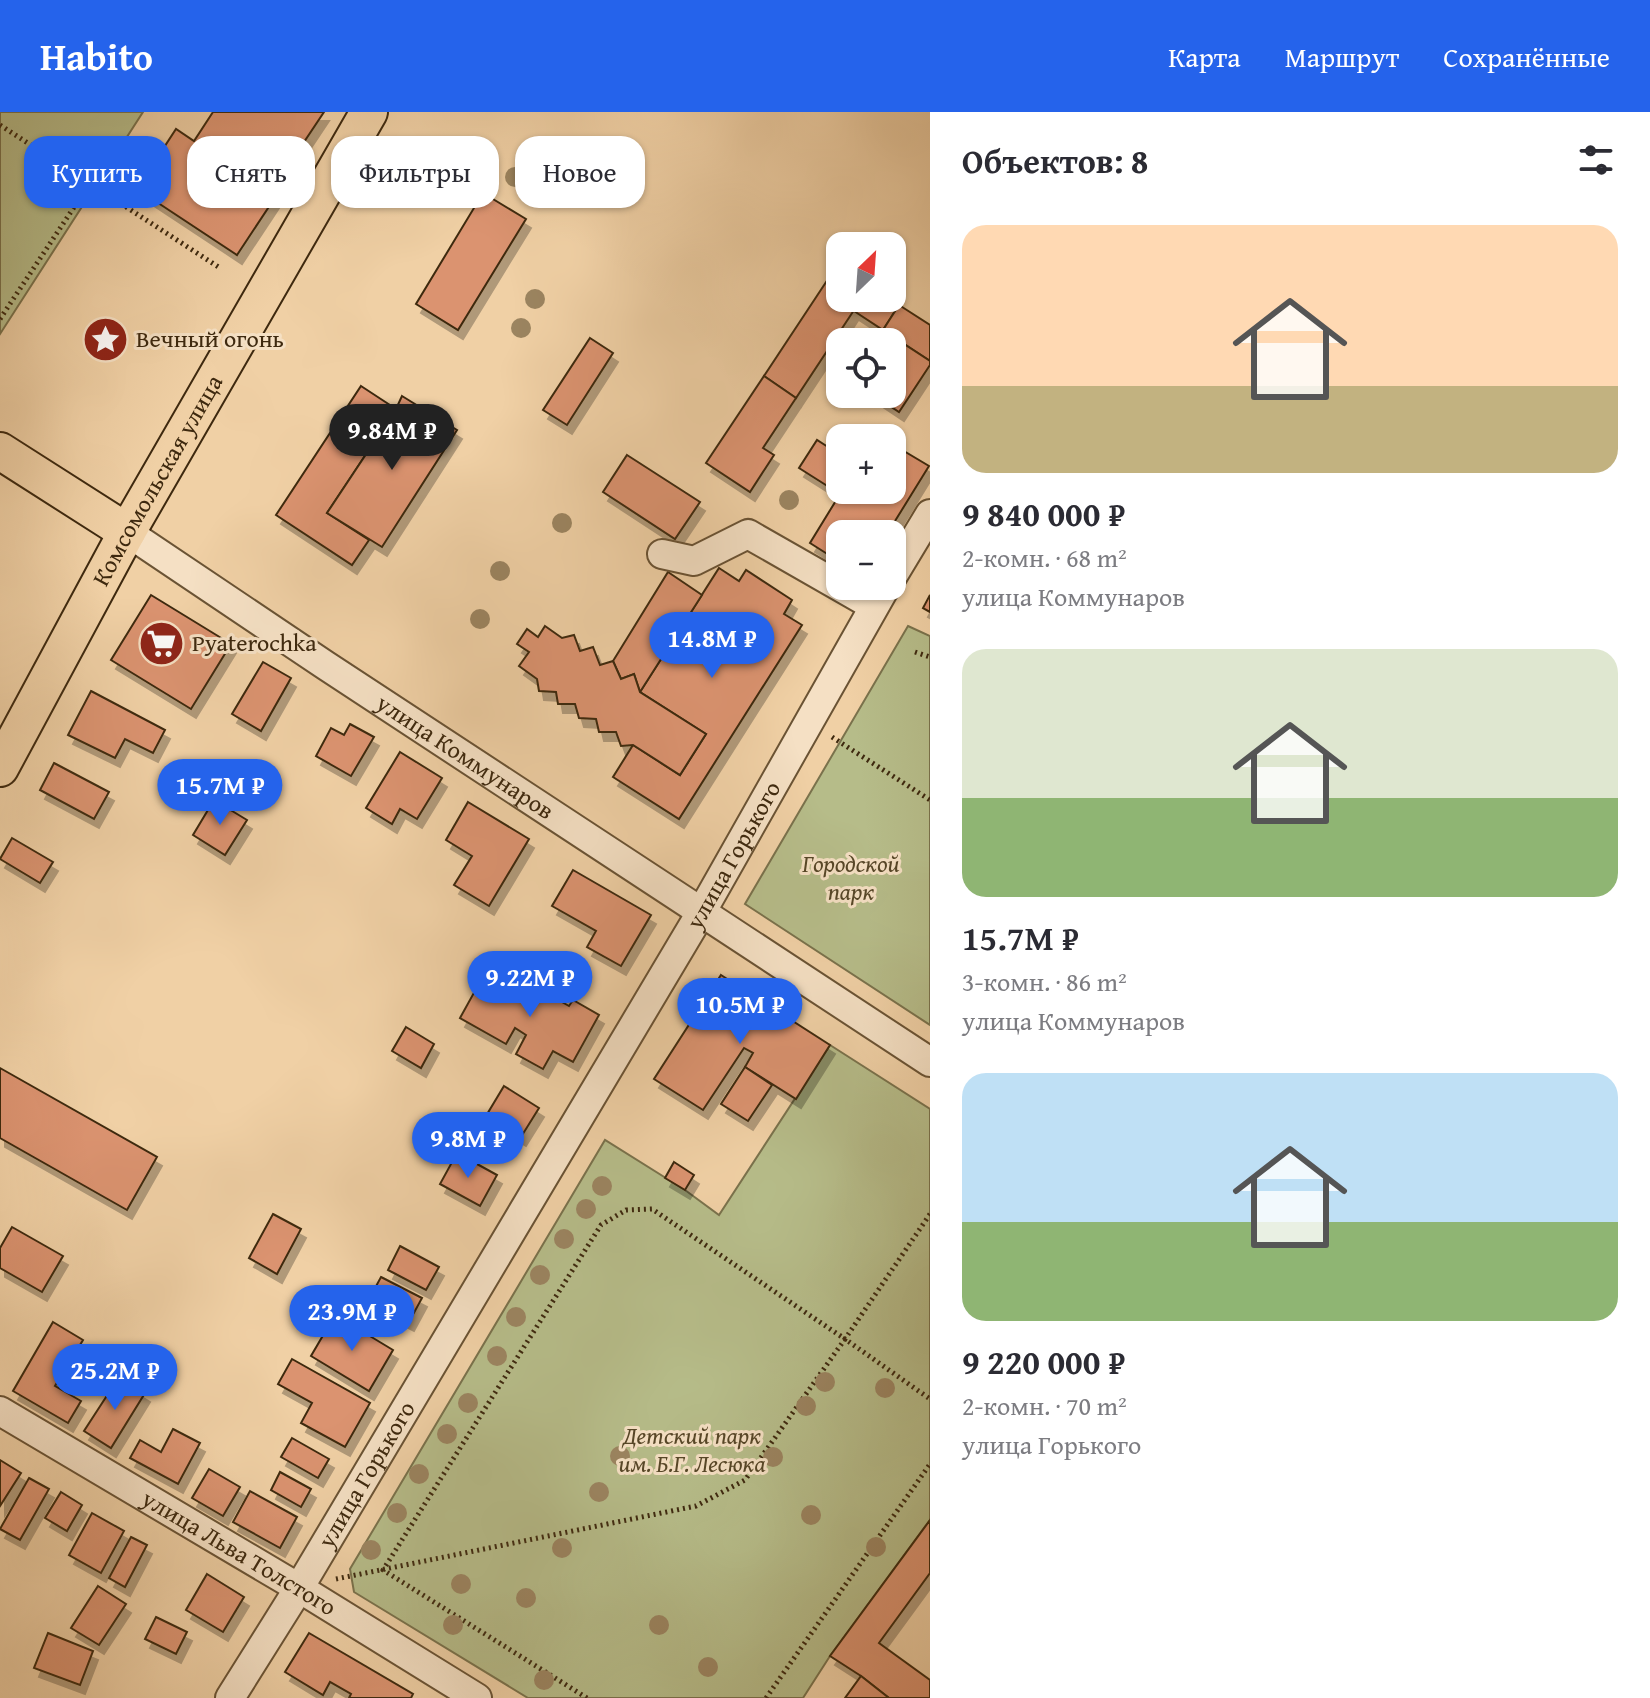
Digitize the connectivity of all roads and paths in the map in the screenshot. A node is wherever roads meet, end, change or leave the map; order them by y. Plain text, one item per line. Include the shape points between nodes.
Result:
1 (369, 112) edge
2 (0, 125) edge
3 (24, 140) edge
4 (73, 208) edge
5 (128, 208) edge
6 (220, 268) dead end
7 (0, 319) edge
8 (0, 451) edge
9 (930, 514) edge
10 (127, 532) junction
11 (662, 554) dead end
12 (906, 554) edge
13 (826, 571) edge
14 (878, 600) edge
15 (915, 652) dead end
16 (930, 657) edge
17 (832, 737) dead end
18 (0, 768) edge
19 (930, 800) edge
20 (702, 911) junction
21 (930, 1062) edge
22 (930, 1214) edge
23 (845, 1339) junction
24 (930, 1399) edge
25 (0, 1411) edge
26 (930, 1464) edge
27 (383, 1570) junction
28 (312, 1584) junction
29 (230, 1698) edge
30 (477, 1698) edge
31 (587, 1698) edge
32 (766, 1698) edge

1 - 10 main road, Комсомольская улица
2 - 3 path
4 - 7 path
5 - 6 path
8 - 10 main road, улица Коммунаров
9 - 12 street
10 - 18 main road, Комсомольская улица
10 - 20 street, улица Коммунаров
11 - 13 street via 694,561 748,534
14 - 20 street, улица Горького
15 - 16 path
17 - 19 path
20 - 21 street, улица Коммунаров
20 - 28 street, улица Горького
22 - 23 path
23 - 24 path
23 - 27 path via 745,1480 696,1506
23 - 27 path via 652,1209 626,1210 601,1225
25 - 28 street, улица Льва Толстого
26 - 32 path
27 - 28 path
27 - 31 path
28 - 29 street, улица Горького
28 - 30 street, улица Льва Толстого

